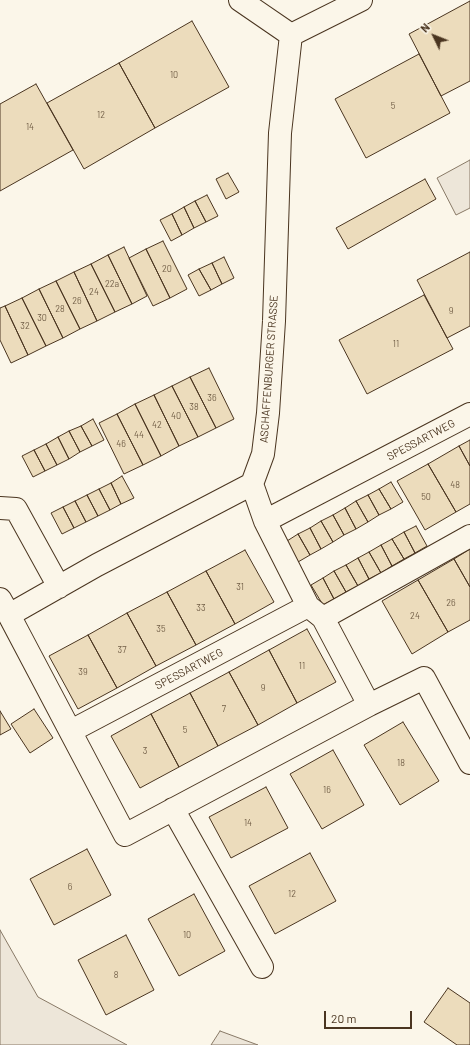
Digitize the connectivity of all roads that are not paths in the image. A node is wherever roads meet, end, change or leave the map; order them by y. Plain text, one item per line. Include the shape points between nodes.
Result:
1 (240, 0) edge
2 (362, 0) edge
3 (291, 35) junction
4 (470, 414) edge
5 (252, 484) junction
6 (0, 508) edge
7 (265, 521) junction
8 (470, 536) edge
9 (59, 587) junction
10 (5, 607) edge
11 (316, 612) junction
12 (369, 705) junction
13 (70, 731) junction
14 (470, 764) edge
15 (173, 809) junction
16 (262, 967) dead end

1 - 3 street
2 - 3 street
3 - 5 street, ASCHAFFENBURGER STRASSE via 280,133 274,321 268,413 263,454
4 - 7 street, SPESSARTWEG
5 - 7 street
5 - 9 street
6 - 9 street via 16,509
7 - 11 street
8 - 11 street, SPESSARTWEG
9 - 10 street
10 - 13 street
11 - 12 street
11 - 13 street, SPESSARTWEG
12 - 14 street via 424,678
12 - 15 street
13 - 15 street via 125,835
15 - 16 street

